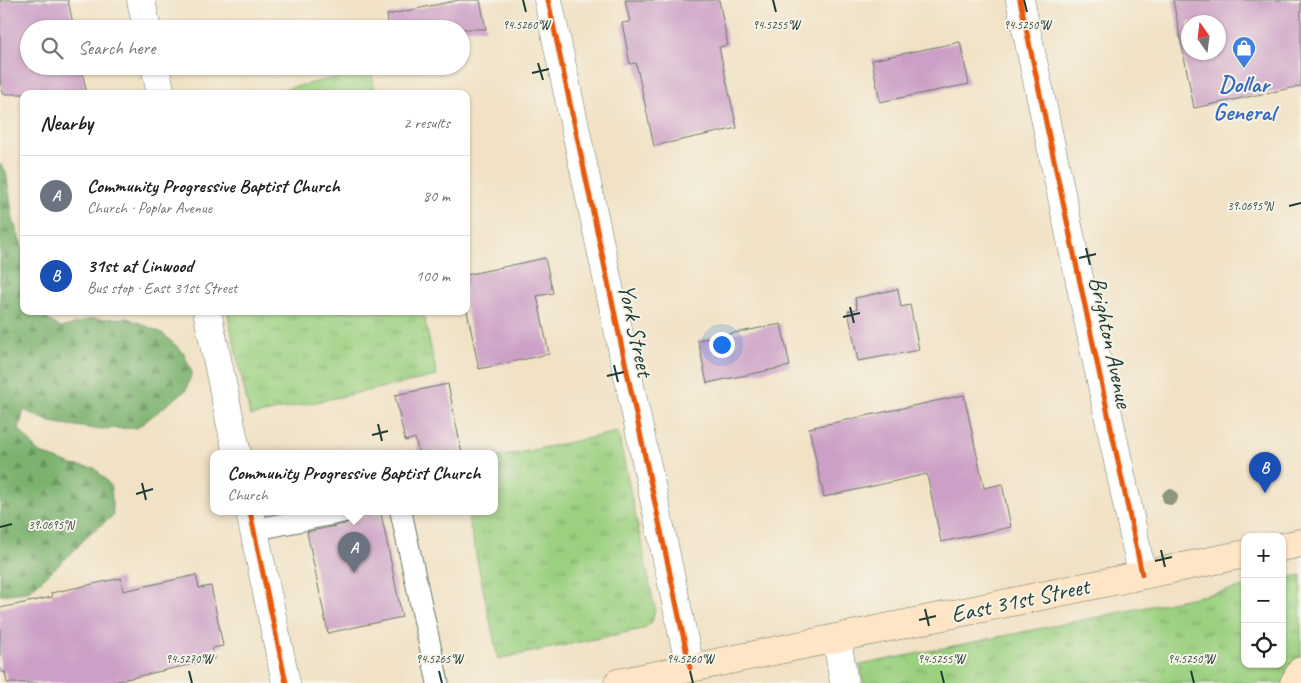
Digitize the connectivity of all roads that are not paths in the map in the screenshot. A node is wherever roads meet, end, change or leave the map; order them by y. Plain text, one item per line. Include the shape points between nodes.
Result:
1 (141, 0) edge
2 (548, 0) edge
3 (1020, 0) edge
4 (145, 20) edge
5 (157, 75) edge
6 (160, 90) edge
7 (208, 315) edge
8 (236, 450) edge
9 (313, 515) edge
10 (402, 515) edge
11 (251, 521) edge
12 (1301, 543) edge
13 (1286, 546) edge
14 (1241, 555) edge
15 (1142, 574) junction
16 (837, 639) junction
17 (690, 668) junction
18 (1301, 671) edge
19 (286, 683) edge
20 (438, 683) edge
21 (618, 683) edge
22 (844, 683) edge
23 (1294, 683) edge

1 - 4 street
2 - 17 street, York Street
3 - 15 street, Brighton Avenue
5 - 6 street
7 - 8 street
9 - 11 lane
10 - 20 lane
11 - 19 street
12 - 13 main road
14 - 15 main road, East 31st Street
15 - 16 main road, East 31st Street
16 - 17 main road, East 31st Street
16 - 22 street
17 - 21 main road, East 31st Street
18 - 23 main road

